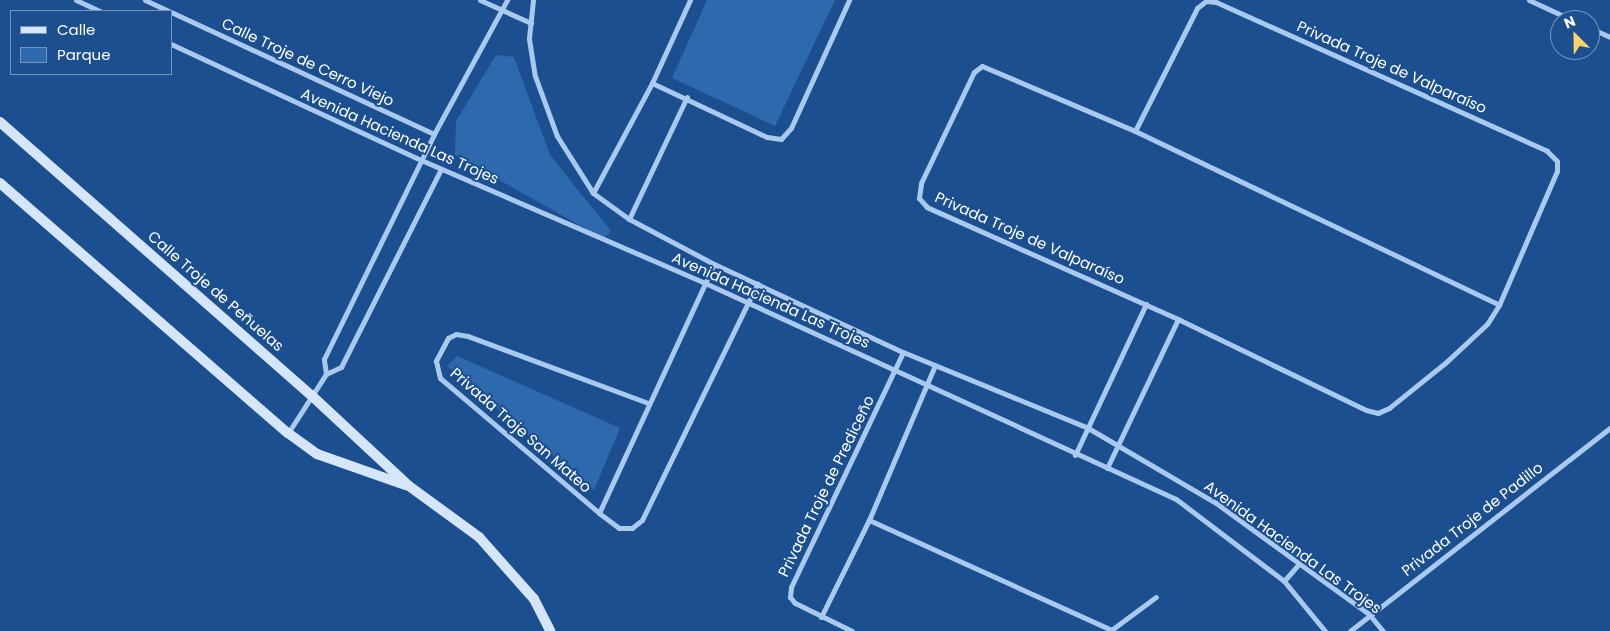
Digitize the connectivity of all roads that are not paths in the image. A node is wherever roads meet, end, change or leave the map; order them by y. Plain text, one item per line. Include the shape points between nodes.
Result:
1 (76, 0) edge
2 (145, 0) edge
3 (480, 0) edge
4 (507, 0) edge
5 (533, 0) edge
6 (690, 0) edge
7 (848, 0) edge
8 (1529, 0) edge
9 (98, 10) edge
10 (166, 10) edge
11 (502, 10) junction
12 (1550, 10) edge
13 (172, 13) edge
14 (531, 23) junction
15 (172, 44) edge
16 (652, 83) junction
17 (687, 97) junction
18 (0, 122) edge
19 (1135, 131) junction
20 (434, 134) junction
21 (421, 160) junction
22 (442, 169) junction
23 (0, 183) edge
24 (593, 193) junction
25 (629, 219) junction
26 (714, 264) junction
27 (705, 282) junction
28 (757, 284) junction
29 (748, 302) junction
30 (1146, 304) junction
31 (1499, 305) junction
32 (1178, 319) junction
33 (903, 352) junction
34 (935, 365) junction
35 (895, 370) junction
36 (326, 374) junction
37 (927, 384) junction
38 (311, 395) junction
39 (648, 403) junction
40 (1088, 428) junction
41 (1610, 428) edge
42 (288, 433) junction
43 (1118, 445) junction
44 (1075, 455) junction
45 (1107, 468) junction
46 (409, 486) junction
47 (599, 513) junction
48 (869, 520) junction
49 (1299, 564) junction
50 (1284, 581) junction
51 (1156, 597) dead end
52 (1369, 614) junction
53 (821, 617) junction
54 (1110, 630) edge
55 (550, 631) edge
56 (852, 631) edge
57 (1325, 631) edge
58 (1350, 631) edge
59 (1383, 631) edge

1 - 9 street
2 - 10 street, Calle Troje de Cerro Viejo
3 - 11 street
4 - 11 street
5 - 14 street, Avenida Hacienda Las Trojes
6 - 16 street
7 - 17 street via 791,128 781,139 767,137
8 - 12 street
11 - 14 street
11 - 20 street
13 - 20 street, Calle Troje de Cerro Viejo
14 - 24 street, Avenida Hacienda Las Trojes via 529,39 535,76 557,136
15 - 21 street, Avenida Hacienda Las Trojes
16 - 17 street
16 - 24 street
17 - 25 street
18 - 38 street, Calle Troje de Peñuelas
19 - 30 street, Privada Troje de Valparaíso via 982,66 974,72 921,183 919,198 927,207
19 - 31 street, Privada Troje de Valparaíso
19 - 31 street, Privada Troje de Valparaíso via 1197,8 1206,1 1216,2 1547,151 1557,161 1557,171
20 - 21 street
21 - 22 street, Avenida Hacienda Las Trojes
21 - 36 street via 324,359
22 - 27 street, Avenida Hacienda Las Trojes
22 - 36 street via 341,367
23 - 42 street, Calle Troje de Peñuelas
24 - 25 street, Avenida Hacienda Las Trojes
25 - 26 street, Avenida Hacienda Las Trojes
26 - 27 street, Privada Troje San Mateo
26 - 28 street, Avenida Hacienda Las Trojes
27 - 29 street, Avenida Hacienda Las Trojes
27 - 39 street, Privada Troje San Mateo
28 - 29 street, Privada Troje San Mateo
28 - 33 street, Avenida Hacienda Las Trojes
29 - 35 street, Avenida Hacienda Las Trojes
29 - 47 street, Privada Troje San Mateo via 642,520 632,528 619,528
30 - 32 street, Privada Troje de Valparaíso
30 - 40 street
31 - 32 street, Privada Troje de Valparaíso via 1487,324 1445,363 1389,408 1378,413
32 - 43 street
33 - 34 street, Avenida Hacienda Las Trojes
33 - 35 street, Privada Troje de Prediceño
34 - 37 street
34 - 40 street, Avenida Hacienda Las Trojes
35 - 37 street, Avenida Hacienda Las Trojes
35 - 53 street, Privada Troje de Prediceño via 791,587 790,597 795,603
36 - 38 street
37 - 44 street, Avenida Hacienda Las Trojes
37 - 48 street
38 - 42 street
38 - 46 street, Calle Troje de Peñuelas
39 - 47 street, Privada Troje San Mateo
39 - 47 street, Privada Troje San Mateo via 468,336 456,334 448,338 436,361 440,378
40 - 43 street, Avenida Hacienda Las Trojes
40 - 44 street
41 - 52 street, Privada Troje de Padillo
42 - 46 street, Calle Troje de Peñuelas via 318,454
43 - 45 street
43 - 49 street, Avenida Hacienda Las Trojes via 1216,502
44 - 45 street, Avenida Hacienda Las Trojes
45 - 50 street, Avenida Hacienda Las Trojes via 1176,499
46 - 55 street, Calle Troje de Peñuelas via 479,537 534,599
48 - 53 street
48 - 54 street
49 - 50 street
49 - 52 street, Avenida Hacienda Las Trojes
50 - 57 street, Avenida Hacienda Las Trojes
51 - 54 street
52 - 58 street, Privada Troje de Padillo
52 - 59 street, Avenida Hacienda Las Trojes
53 - 56 street, Privada Troje de Prediceño

